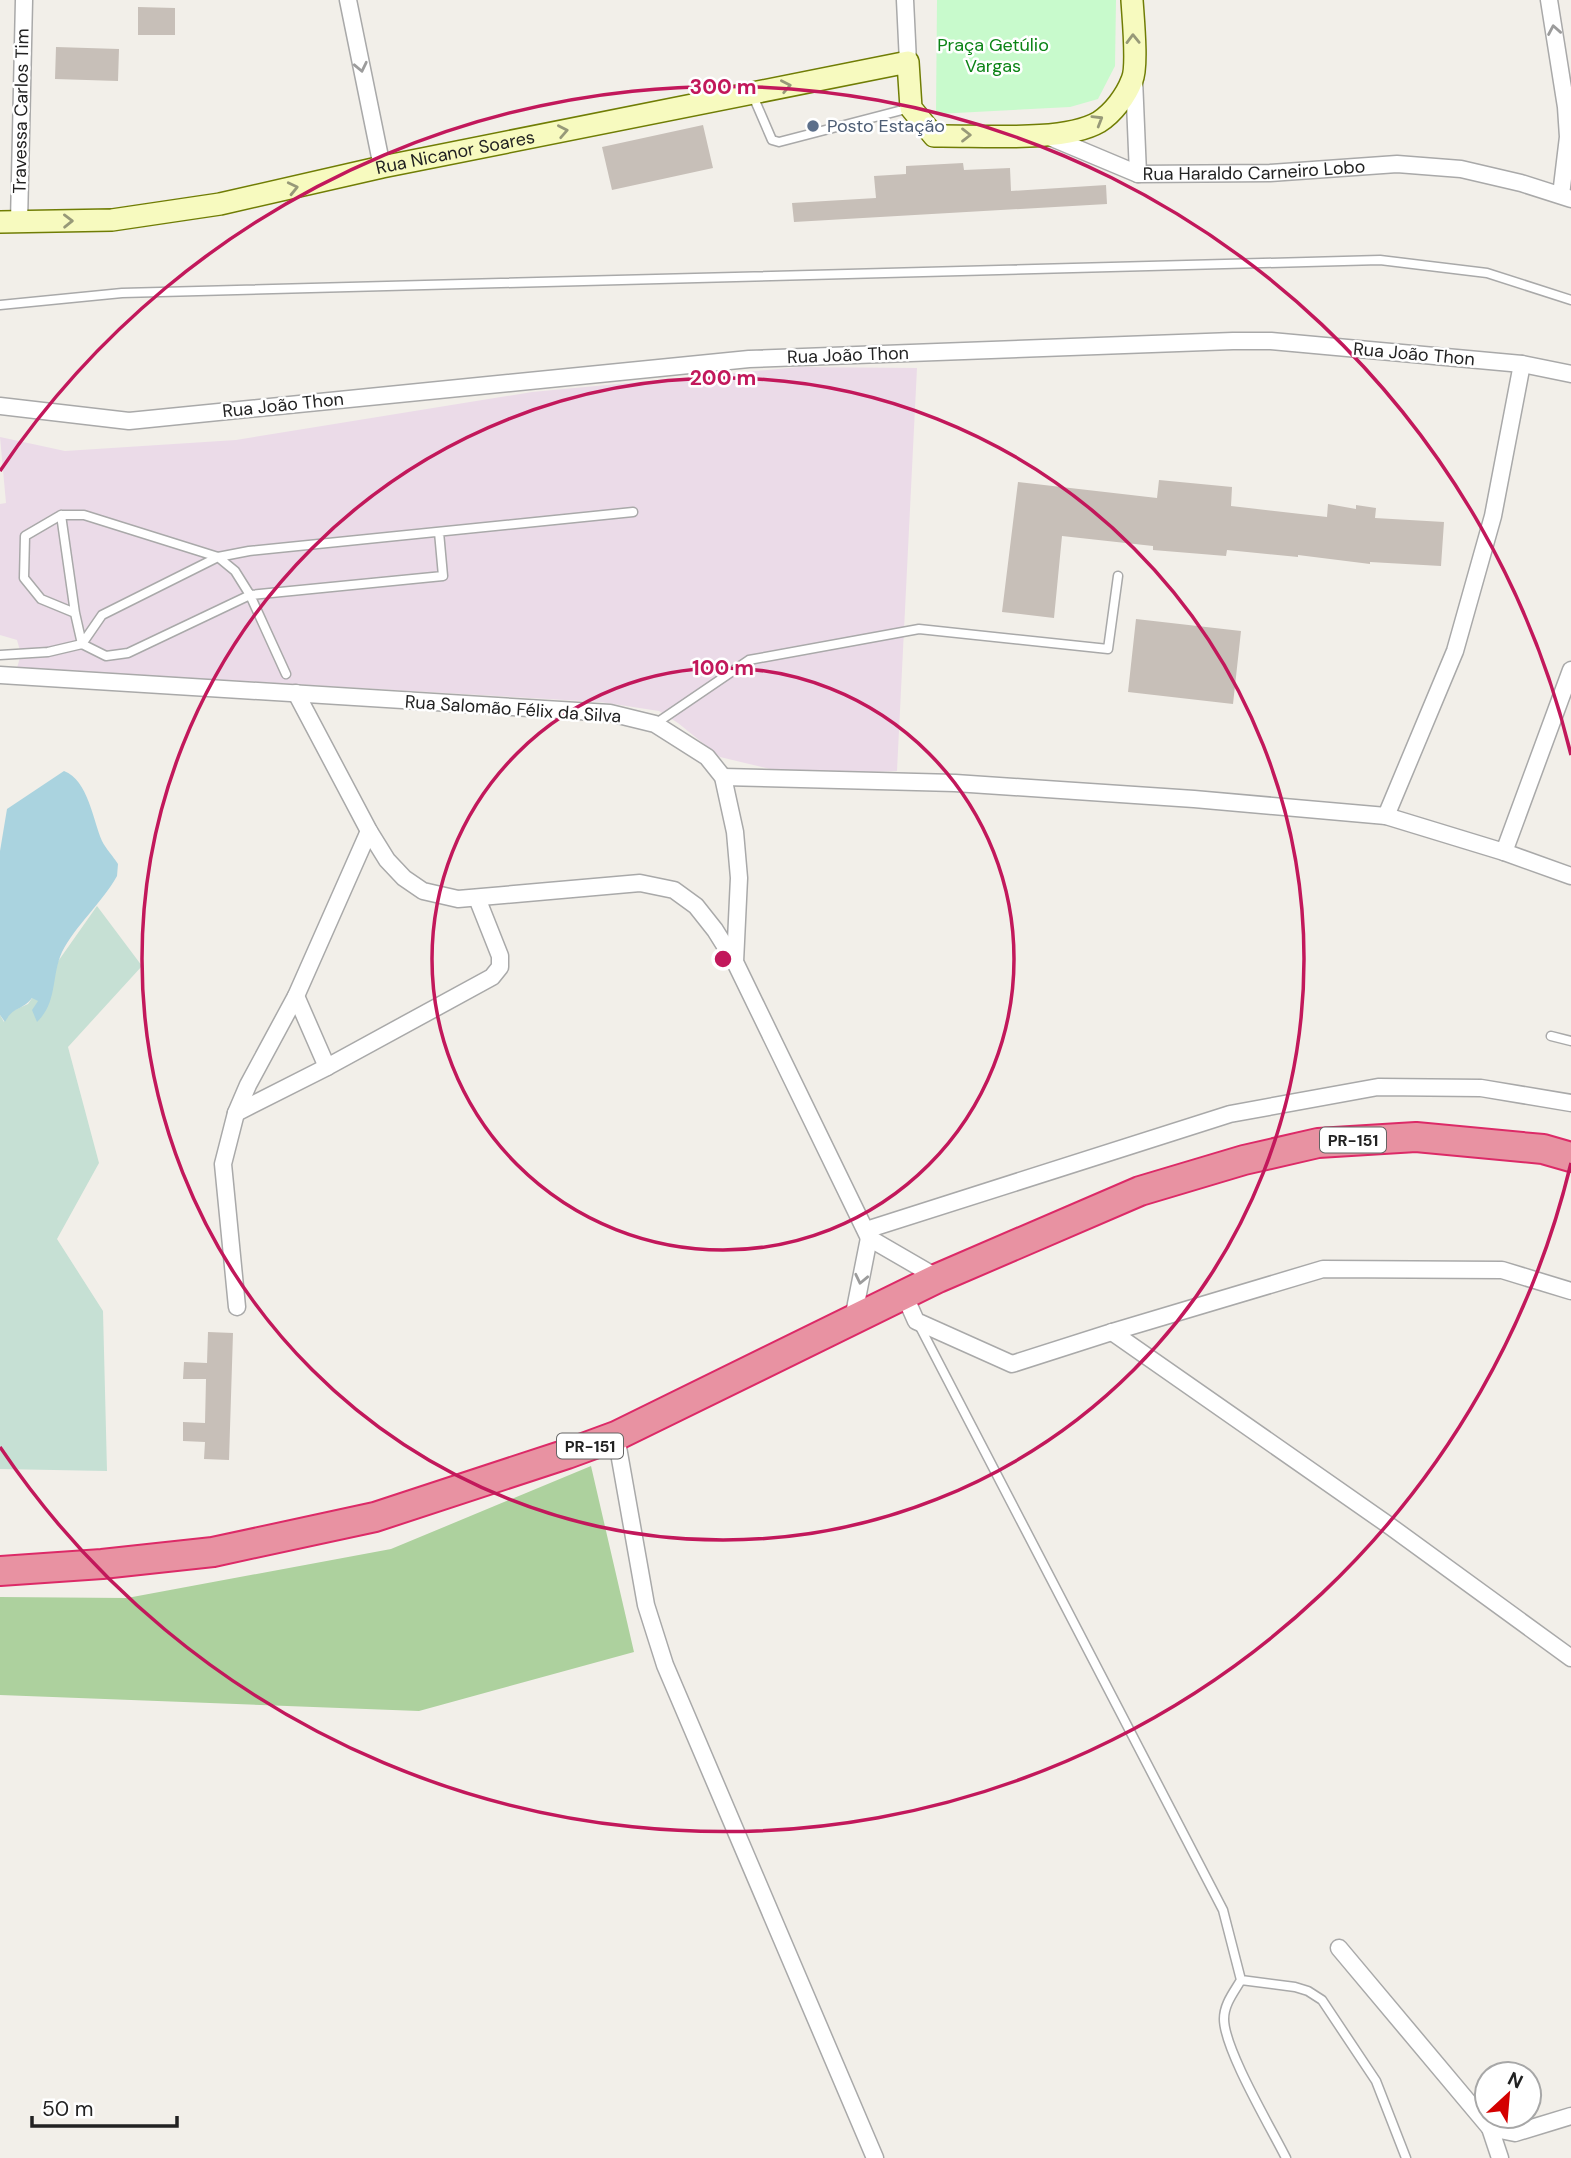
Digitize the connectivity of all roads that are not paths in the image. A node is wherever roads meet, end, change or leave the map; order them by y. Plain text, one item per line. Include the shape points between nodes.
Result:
1 (24, 0) edge
2 (348, 0) edge
3 (905, 0) edge
4 (1132, 0) edge
5 (1549, 0) edge
6 (908, 62) junction
7 (1134, 78) junction
8 (751, 93) junction
9 (911, 107) junction
10 (1045, 135) junction
11 (382, 167) junction
12 (1138, 174) junction
13 (1566, 197) edge
14 (9, 222) edge
15 (1571, 300) edge
16 (0, 305) edge
17 (1522, 364) junction
18 (1571, 374) edge
19 (0, 406) edge
20 (633, 512) dead end
21 (61, 515) junction
22 (439, 532) junction
23 (218, 557) junction
24 (1118, 576) dead end
25 (250, 595) junction
26 (75, 613) junction
27 (82, 643) junction
28 (0, 654) edge
29 (1571, 670) edge
30 (286, 674) dead end
31 (0, 676) edge
32 (296, 694) junction
33 (655, 724) junction
34 (723, 777) junction
35 (1386, 816) junction
36 (369, 831) junction
37 (1504, 852) junction
38 (1571, 876) edge
39 (477, 898) junction
40 (735, 962) junction
41 (296, 996) junction
42 (1550, 1036) dead end
43 (1571, 1041) edge
44 (327, 1067) junction
45 (1571, 1102) edge
46 (236, 1113) junction
47 (1571, 1157) edge
48 (868, 1234) junction
49 (938, 1278) junction
50 (1571, 1291) edge
51 (904, 1294) junction
52 (237, 1307) dead end
53 (853, 1319) junction
54 (916, 1321) junction
55 (1112, 1332) junction
56 (616, 1436) junction
57 (0, 1571) edge
58 (1571, 1658) edge
59 (1339, 1948) dead end
60 (1241, 1980) junction
61 (1473, 2108) edge
62 (1571, 2116) edge
63 (1543, 2124) edge
64 (1491, 2130) edge
65 (1500, 2130) edge
66 (1525, 2130) edge
67 (875, 2158) edge
68 (1286, 2158) edge
69 (1406, 2158) edge
70 (1500, 2158) edge

1 - 14 street, Travessa Carlos Tim
2 -> 11 street
3 - 6 street
7 -> 4 street
13 -> 5 street via 1566,107
8 -> 6 street, Rua Nicanor Soares
6 - 9 street
10 -> 7 street via 1099,122 1118,106
7 - 12 street
8 - 9 lane via 772,140 779,142
11 -> 8 street, Rua Nicanor Soares
9 -> 10 street, Rua Haraldo Carneiro Lobo via 934,136
10 - 12 street, Rua Haraldo Carneiro Lobo
14 -> 11 street, Rua Nicanor Soares via 158,215
12 - 13 street, Rua Haraldo Carneiro Lobo via 1270,173 1396,164 1461,169
15 - 16 lane via 1488,273 1380,260 122,293
17 - 18 street, Rua João Thon
17 - 19 street, Rua João Thon via 1233,341 748,359 129,421
17 - 35 street via 1493,516 1455,651
20 - 22 lane
21 - 23 lane via 84,515
21 - 26 lane
21 - 26 lane via 25,536 24,578 41,599
22 - 23 lane
22 - 25 lane via 443,576
23 - 25 lane via 235,571
23 - 27 lane via 102,615
24 - 33 lane via 1108,649 919,629 749,660
25 - 27 lane via 128,653 106,656
25 - 30 lane
26 - 27 lane
27 - 28 lane via 48,652
29 - 37 street
31 - 32 street, Rua Salomão Félix da Silva
32 - 33 street, Rua Salomão Félix da Silva via 610,713
32 - 36 street
33 - 34 street, Rua Salomão Félix da Silva via 707,757
34 - 35 street via 955,783
34 - 40 street via 739,878
35 - 37 street
36 - 39 street via 387,860 423,891
36 - 41 street
37 - 38 street
39 - 40 street via 640,883 674,890 696,906
39 - 44 street via 500,956 500,967 492,977
40 - 48 street
41 - 44 street
41 - 46 street
42 - 43 lane
44 - 46 street
45 - 48 street via 1480,1088 1378,1087 1230,1114
46 - 52 street via 223,1164
47 - 49 highway, PR-151 via 1543,1149 1416,1137 1318,1143 1140,1191
48 - 49 street
48 -> 53 street
49 - 51 highway, PR-151
50 - 55 street via 1502,1270 1323,1269
51 - 53 highway, PR-151
51 - 54 street
53 - 56 highway, PR-151
54 - 55 street via 1012,1364
54 - 60 lane via 1223,1910
55 - 58 street
56 - 57 highway, PR-151 via 375,1517 214,1552
56 - 67 street via 646,1605 664,1665
59 - 61 street
60 - 68 lane via 1226,2006 1225,2031
60 - 69 lane via 1294,1987 1322,2000 1376,2081
62 - 63 street
64 - 70 street
65 - 66 street

